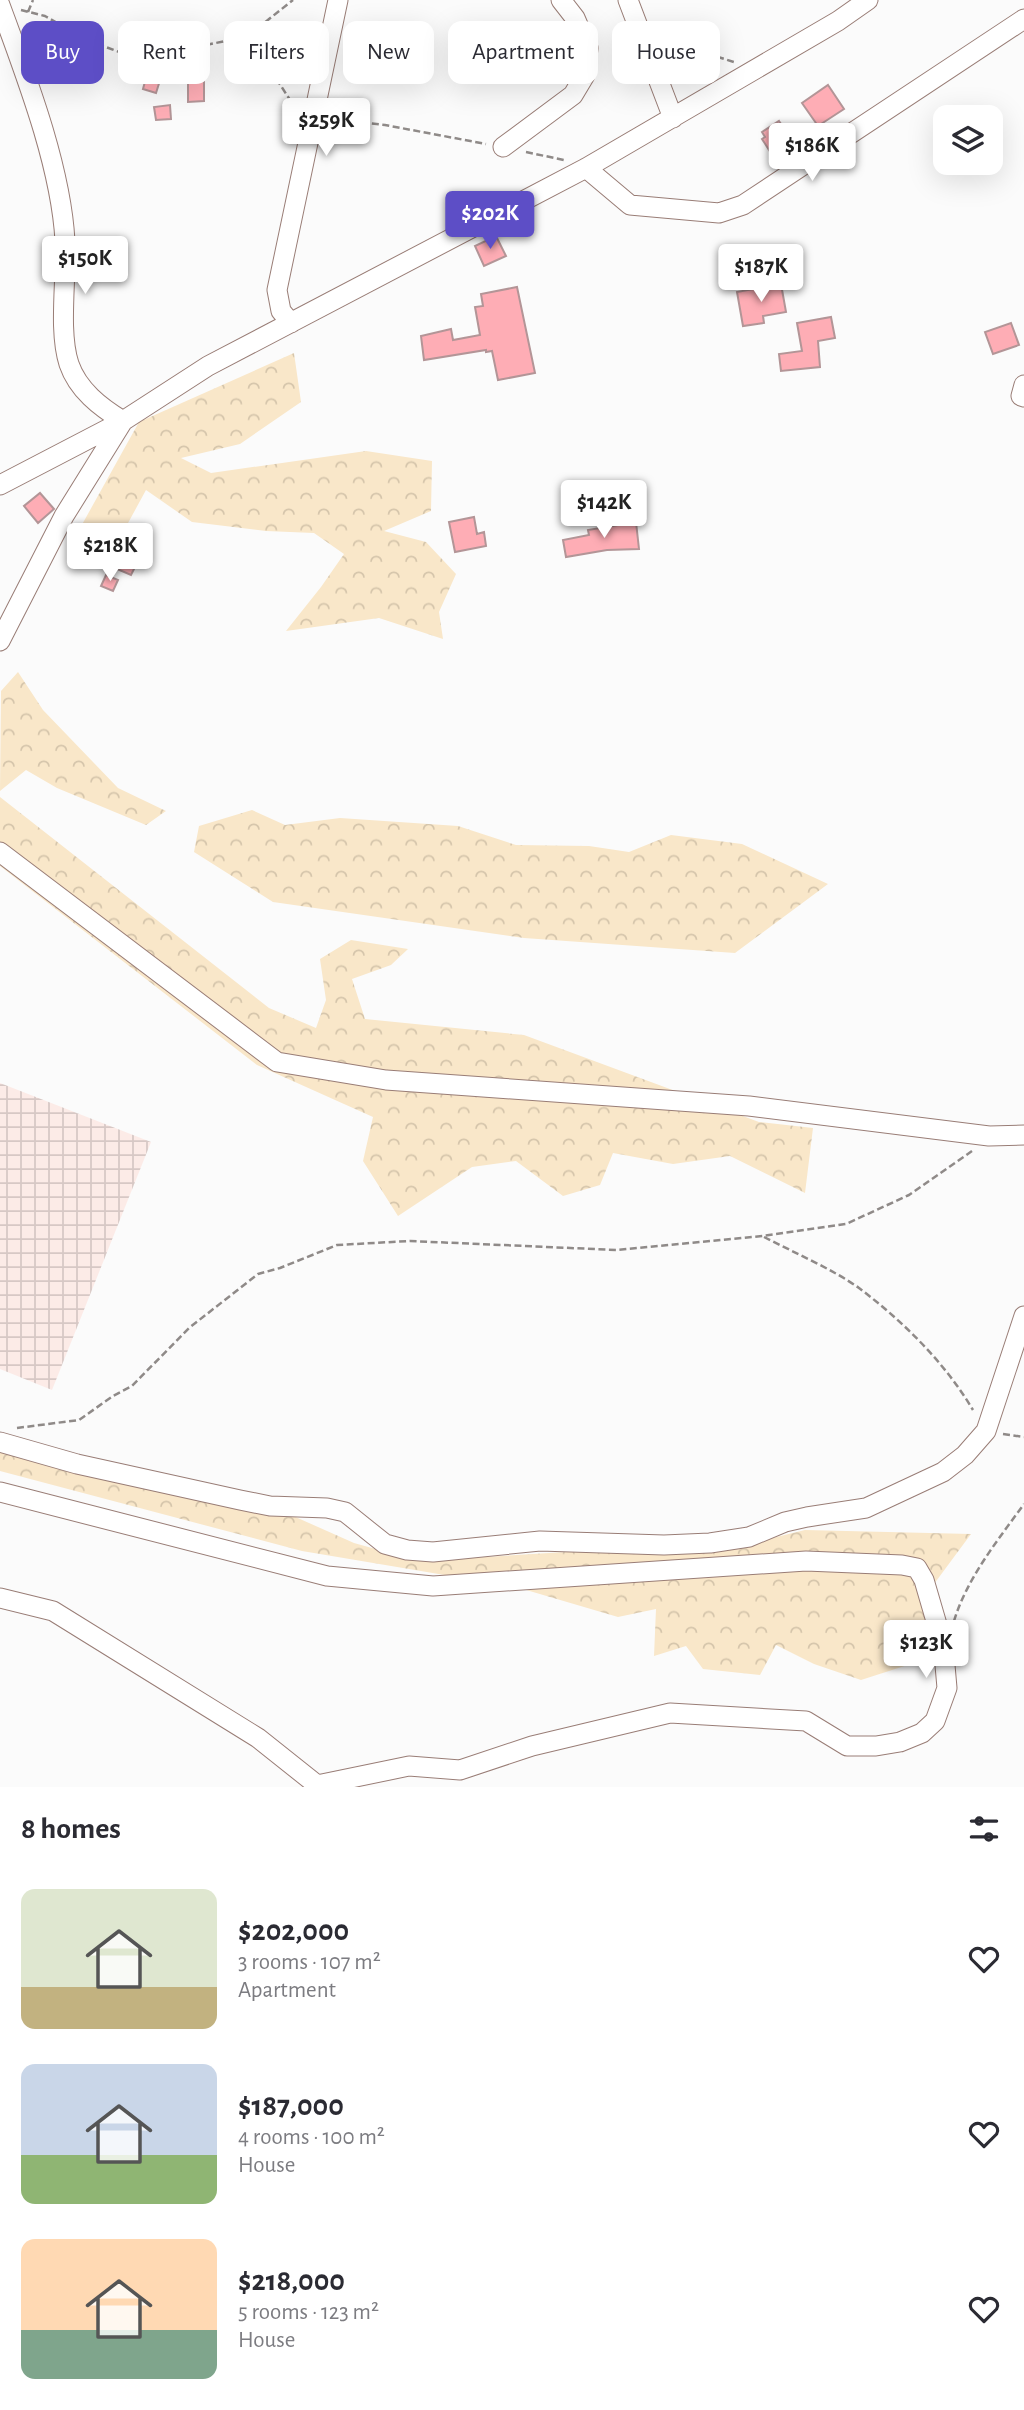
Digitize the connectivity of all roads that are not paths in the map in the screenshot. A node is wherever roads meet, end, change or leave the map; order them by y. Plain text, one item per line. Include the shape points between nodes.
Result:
1 (338, 0) edge
2 (561, 0) edge
3 (628, 0) edge
4 (868, 0) edge
5 (8, 7) edge
6 (1024, 19) edge
7 (673, 118) junction
8 (503, 147) road end
9 (586, 168) junction
10 (290, 323) junction
11 (1024, 385) edge
12 (1024, 397) edge
13 (123, 421) junction
14 (0, 485) edge
15 (0, 641) edge
16 (0, 852) edge
17 (1024, 1135) edge
18 (1024, 1317) edge
19 (6, 1436) edge
20 (0, 1492) edge
21 (0, 1598) edge

1 - 10 street via 277,290 281,311
2 - 8 street via 588,48 584,75 573,95
3 - 7 street
4 - 7 street
5 - 13 street via 54,165 65,240 69,364 82,388
6 - 9 street via 743,205 719,214 630,205
7 - 9 street
9 - 10 street
10 - 13 street via 208,366
11 - 12 street
13 - 14 street
13 - 15 street via 64,516
16 - 17 street via 277,1062 386,1080 749,1106 989,1136
18 - 19 street via 986,1431 943,1472 866,1508 785,1522 749,1537 710,1543 541,1541 433,1552 407,1550 385,1544 345,1512 270,1506 77,1464
20 - 21 street via 327,1576 432,1586 806,1561 917,1568 944,1654 947,1688 935,1721 922,1733 876,1746 847,1746 806,1721 670,1713 532,1746 460,1770 410,1766 317,1785 258,1738 53,1611

